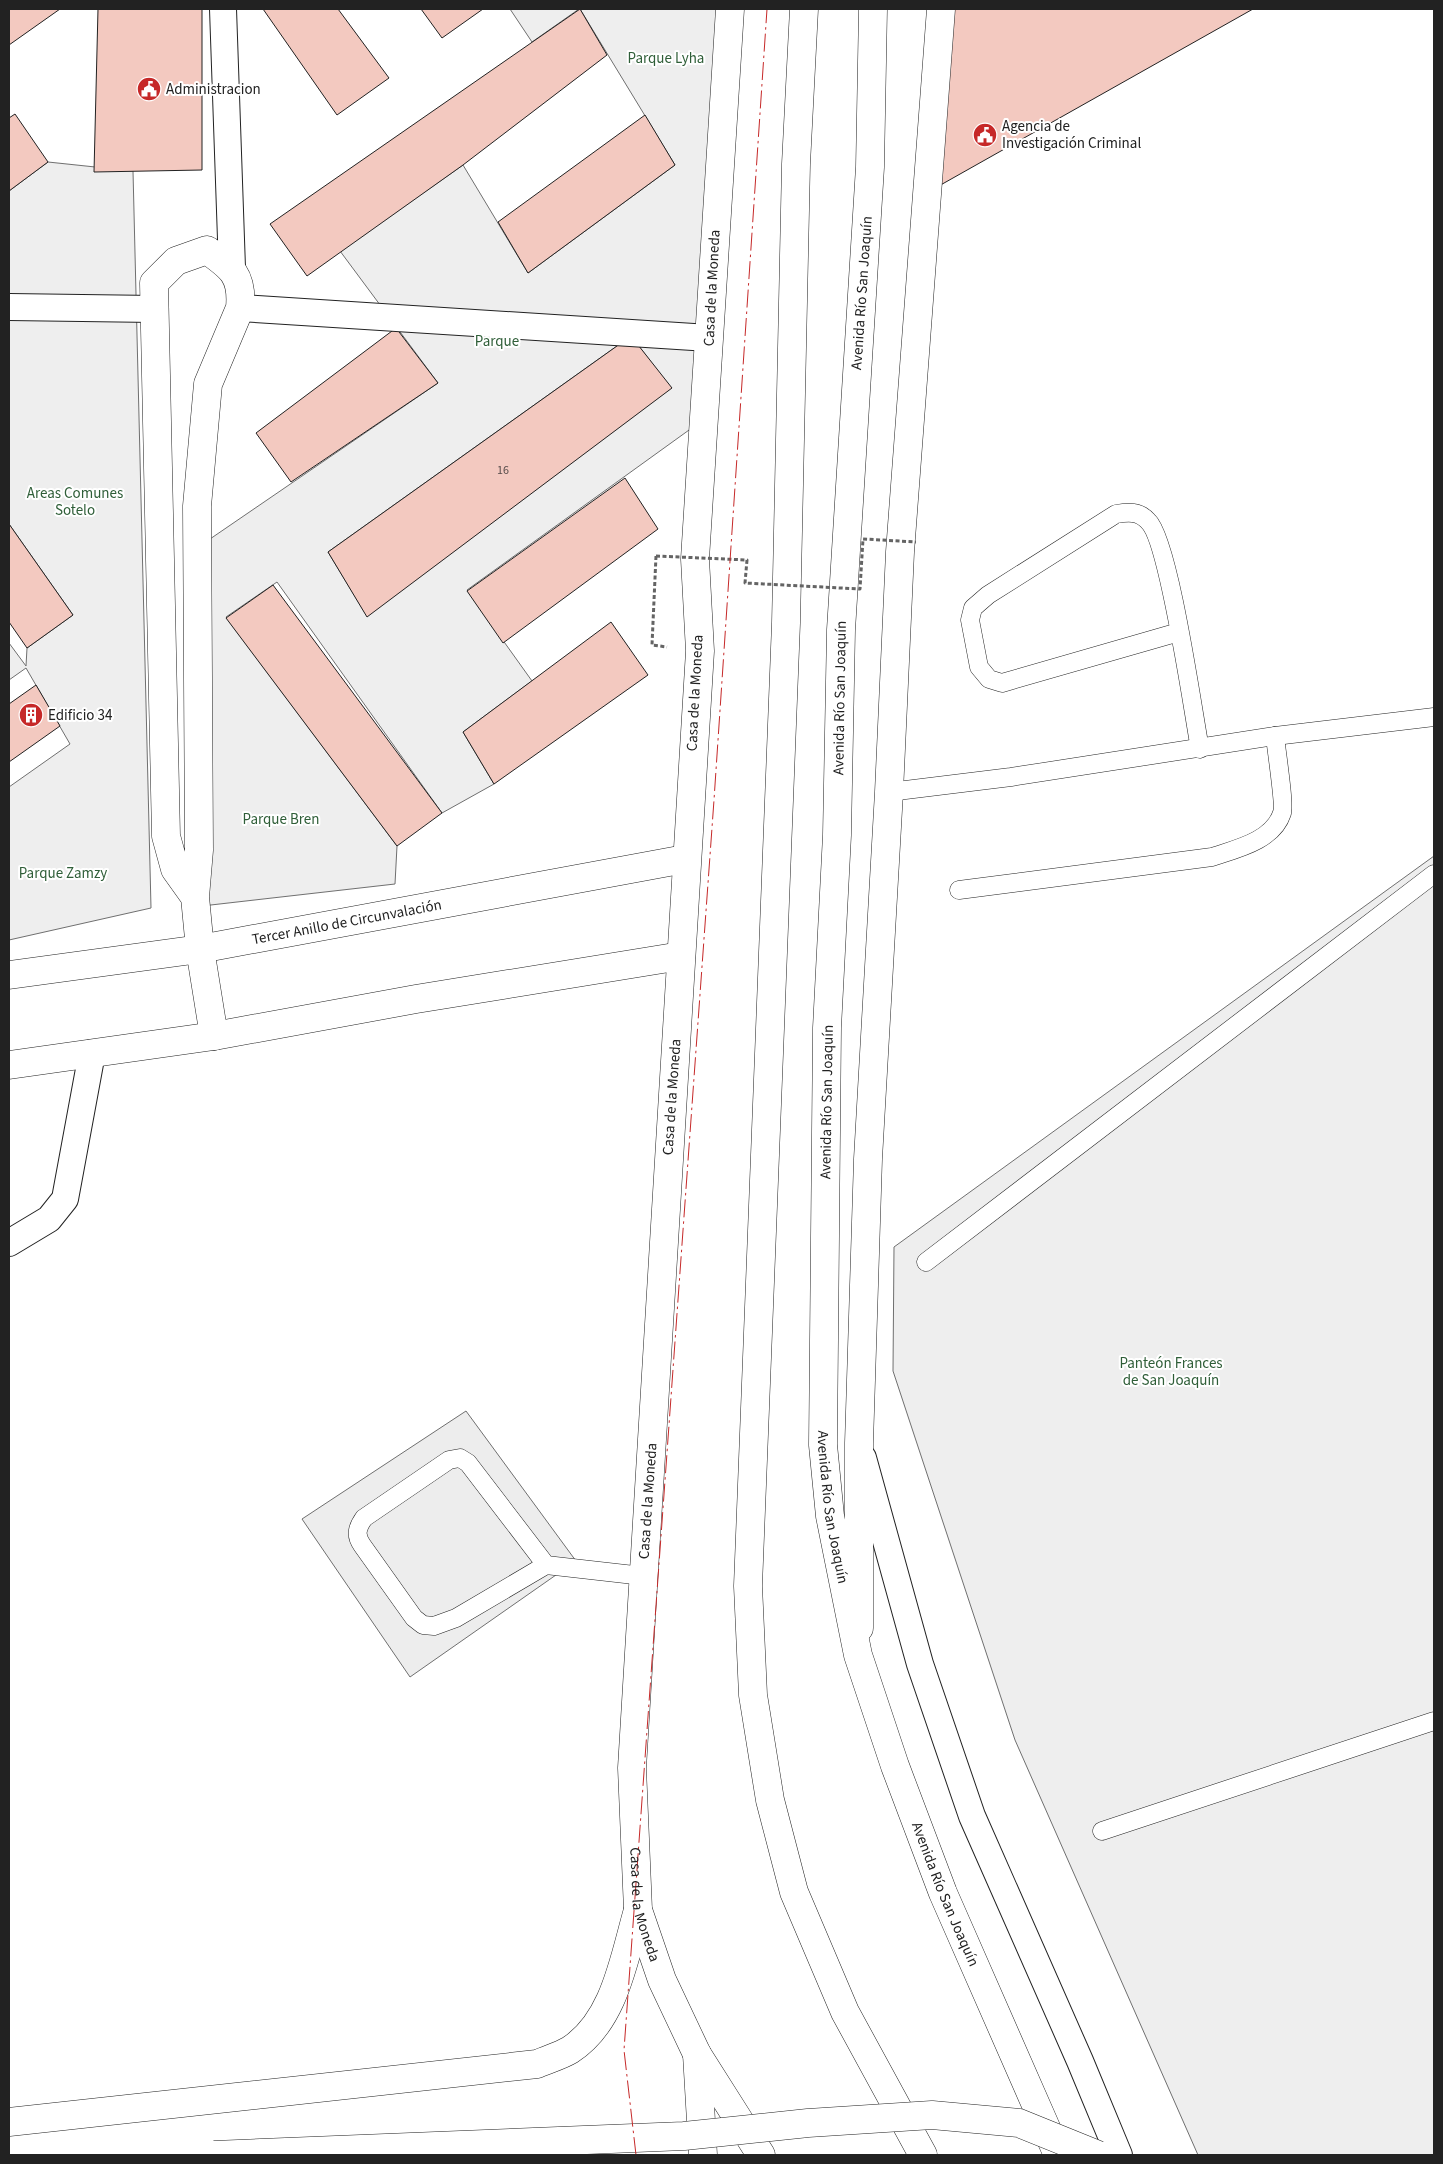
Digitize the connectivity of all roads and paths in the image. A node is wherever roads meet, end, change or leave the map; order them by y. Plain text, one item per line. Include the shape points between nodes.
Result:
1 (223, 9) edge
2 (730, 9) edge
3 (804, 9) edge
4 (873, 9) edge
5 (941, 9) edge
6 (232, 268) junction
7 (9, 307) edge
8 (155, 308) junction
9 (240, 308) junction
10 (709, 338) junction
11 (916, 542) dead end
12 (1179, 632) junction
13 (652, 645) dead end
14 (1434, 717) edge
15 (1275, 736) junction
16 (1200, 749) junction
17 (889, 792) junction
18 (685, 859) junction
19 (1434, 874) edge
20 (958, 890) dead end
21 (195, 897) junction
22 (200, 949) junction
23 (681, 956) junction
24 (9, 975) edge
25 (214, 1036) junction
26 (92, 1053) junction
27 (9, 1065) edge
28 (9, 1243) edge
29 (926, 1262) dead end
30 (859, 1443) junction
31 (546, 1565) junction
32 (643, 1576) junction
33 (858, 1655) junction
34 (1434, 1721) edge
35 (1102, 1830) dead end
36 (638, 1910) junction
37 (697, 2054) junction
38 (9, 2122) edge
39 (214, 2155) edge
40 (703, 2155) edge
41 (761, 2155) edge
42 (923, 2155) edge
43 (1058, 2155) edge
44 (1098, 2155) edge
45 (1118, 2155) edge

1 - 6 street
2 - 10 main road, Casa de la Moneda
3 - 42 main road via 796,164 786,623 748,1586 753,1695 770,1800 794,1892 845,2012
4 - 33 main road, Avenida Río San Joaquín via 870,167 841,630 837,835 827,1028 823,1426 830,1516
5 - 17 main road via 900,552
6 - 8 main road via 207,250 176,261 154,283
6 - 9 main road via 241,295
7 - 8 street
8 - 21 main road via 166,836 175,869
9 - 10 street
9 - 21 main road via 208,384 197,506 199,850
10 - 18 main road, Casa de la Moneda via 695,559 700,651
11 - 13 path, bridge via 862,539 860,589 745,583 746,560 656,556
12 - 12 lane via 1159,541 1149,521 1133,512 1116,514 988,595 973,608 970,620 979,667 989,679 1002,683
12 - 16 lane
14 - 15 lane
15 - 16 lane
15 - 20 lane via 1283,812 1270,831 1250,844 1212,857
16 - 17 lane
17 - 30 main road via 868,1159
18 - 22 main road, Tercer Anillo de Circunvalación
18 - 23 main road, Casa de la Moneda
19 - 29 lane
21 - 22 main road
22 - 24 main road, Tercer Anillo de Circunvalación
22 - 25 main road
23 - 25 main road
23 - 32 main road, Casa de la Moneda
25 - 26 main road
26 - 27 main road
26 - 28 street via 65,1199 50,1219
30 - 33 main road
30 - 45 street via 920,1664 972,1816
31 - 31 lane via 468,1463 460,1458 449,1460 364,1518 357,1527 362,1545 414,1618 423,1625 434,1626 456,1618
31 - 32 lane
32 - 36 main road, Casa de la Moneda via 632,1768
33 - 43 main road, Avenida Río San Joaquín via 943,1893
34 - 35 lane
36 - 37 main road, Casa de la Moneda via 662,1980
36 - 38 main road via 614,1993 596,2027 570,2050 537,2064
37 - 40 main road
37 - 41 main road, Casa de la Moneda
39 - 44 main road, bridge via 684,2136 932,2115 1019,2123

